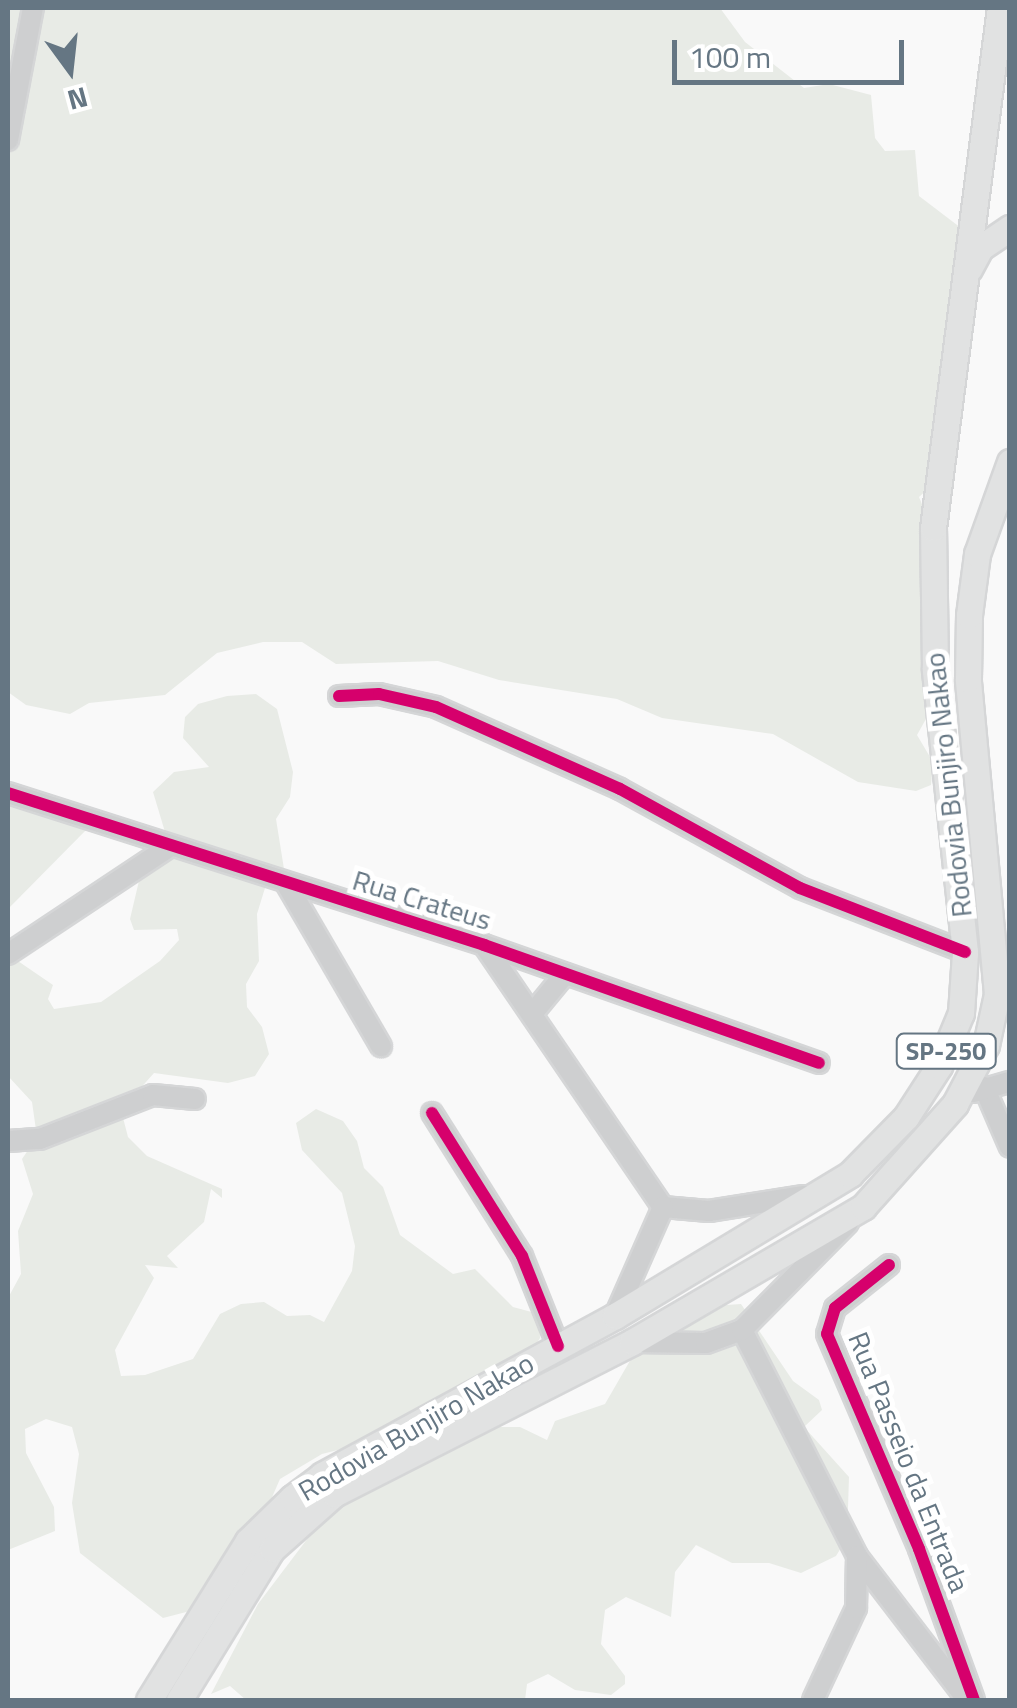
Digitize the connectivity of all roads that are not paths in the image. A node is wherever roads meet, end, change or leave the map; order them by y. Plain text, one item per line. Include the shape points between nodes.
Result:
1 (33, 8) edge
2 (1000, 8) edge
3 (8, 140) edge
4 (1010, 228) edge
5 (965, 277) junction
6 (1010, 462) edge
7 (339, 696) dead end
8 (8, 794) edge
9 (169, 847) junction
10 (286, 883) junction
11 (484, 945) junction
12 (965, 952) junction
13 (8, 954) edge
14 (565, 974) junction
15 (1003, 997) edge
16 (532, 1014) junction
17 (381, 1046) dead end
18 (818, 1064) dead end
19 (1010, 1082) edge
20 (984, 1087) junction
21 (195, 1099) dead end
22 (955, 1104) junction
23 (432, 1113) dead end
24 (8, 1140) edge
25 (1010, 1148) edge
26 (850, 1174) junction
27 (662, 1207) junction
28 (863, 1207) junction
29 (889, 1266) dead end
30 (615, 1316) junction
31 (742, 1330) junction
32 (632, 1342) junction
33 (558, 1346) junction
34 (857, 1556) junction
35 (150, 1700) edge
36 (179, 1700) edge
37 (813, 1700) edge
38 (971, 1700) edge

1 - 3 street
2 - 5 main road, Rodovia Bunjiro Nakao / SP-250
4 - 5 main road via 980,248
5 - 12 main road, Rodovia Bunjiro Nakao / SP-250 via 933,528 934,669
6 - 15 main road, Rodovia Bunjiro Nakao / SP-250 via 978,554 968,615 968,679
7 - 12 street via 380,694 436,707 620,789 800,888
8 - 9 street, Rua Crateus
9 - 10 street, Rua Crateus
9 - 13 street
10 - 11 street, Rua Crateus
10 - 17 street
11 - 14 street, Rua Crateus
11 - 16 street
12 - 26 main road, Rodovia Bunjiro Nakao / SP-250 via 961,1013 939,1066 906,1118
14 - 16 street
14 - 18 street, Rua Crateus
15 - 22 main road, Rodovia Bunjiro Nakao / SP-250
16 - 27 street
19 - 20 street
20 - 22 street
20 - 25 street
21 - 24 street via 152,1095 40,1139
22 - 28 main road, Rodovia Bunjiro Nakao / SP-250
23 - 33 street via 522,1256
26 - 27 street via 762,1206
26 - 30 main road, Rodovia Bunjiro Nakao / SP-250
27 - 30 street
28 - 31 street
28 - 32 main road, Rodovia Bunjiro Nakao / SP-250
29 - 38 street, Rua Passeio da Entrada via 835,1308 828,1334 919,1548
30 - 33 main road, Rodovia Bunjiro Nakao / SP-250
31 - 32 street via 706,1343
31 - 34 street
32 - 36 main road, Rodovia Bunjiro Nakao / SP-250 via 323,1502 272,1549
33 - 35 main road, Rodovia Bunjiro Nakao / SP-250 via 322,1474 269,1518 229,1570
34 - 37 street via 848,1632
34 - 38 street

